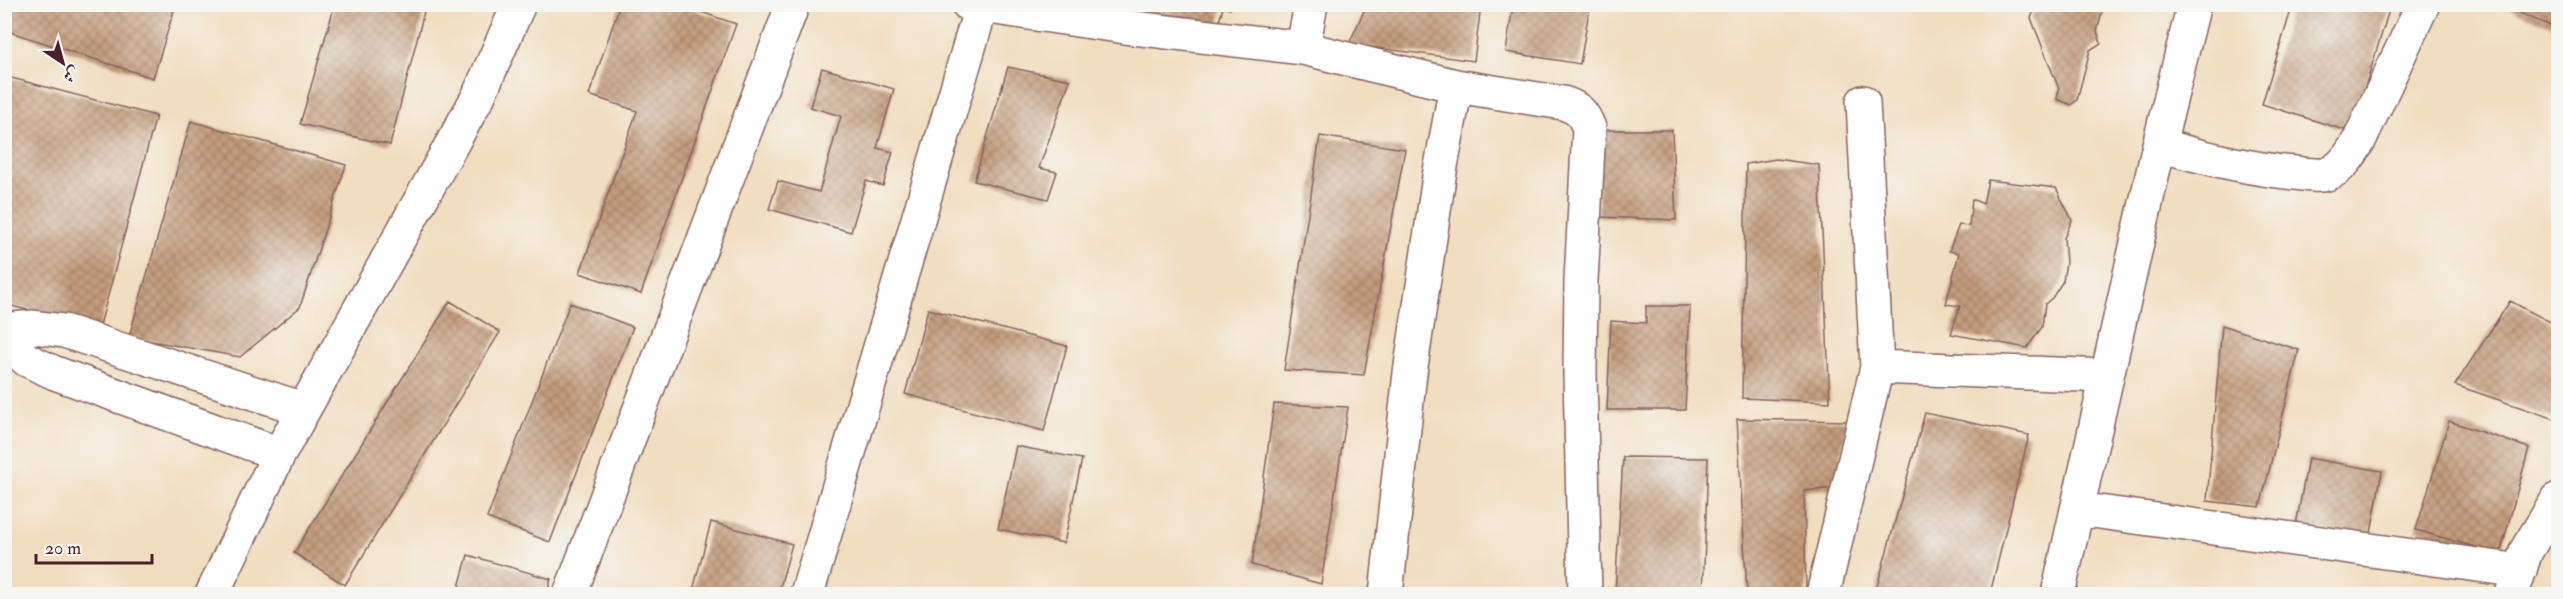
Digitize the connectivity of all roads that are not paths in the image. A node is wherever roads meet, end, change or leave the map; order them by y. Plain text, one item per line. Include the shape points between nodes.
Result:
1 (519, 4) edge
2 (793, 4) edge
3 (1311, 4) edge
4 (2194, 4) edge
5 (2423, 4) edge
6 (974, 6) edge
7 (1303, 48) junction
8 (1456, 86) junction
9 (1863, 102) dead end
10 (2159, 145) junction
11 (4, 330) edge
12 (4, 340) edge
13 (1877, 367) junction
14 (2107, 376) junction
15 (303, 409) junction
16 (279, 454) junction
17 (2559, 499) edge
18 (2078, 509) junction
19 (2516, 583) edge
20 (212, 594) edge
21 (570, 594) edge
22 (807, 594) edge
23 (1386, 594) edge
24 (1585, 594) edge
25 (1823, 594) edge
26 (2058, 594) edge

1 - 15 street via 478,97
2 - 21 street
3 - 7 street
4 - 10 street
5 - 10 street via 2359,141 2347,160 2329,173 2316,175 2219,163
6 - 7 street
6 - 22 street
7 - 8 street
8 - 23 street via 1438,177 1410,373
8 - 24 street via 1569,105 1582,113 1589,128 1580,304
9 - 13 street
10 - 14 street
11 - 15 street via 33,327 64,331
12 - 16 street via 27,360 55,373
13 - 14 street
13 - 25 street
14 - 18 street
15 - 16 street
16 - 20 street
17 - 19 street via 2526,551
18 - 19 street
18 - 26 street

